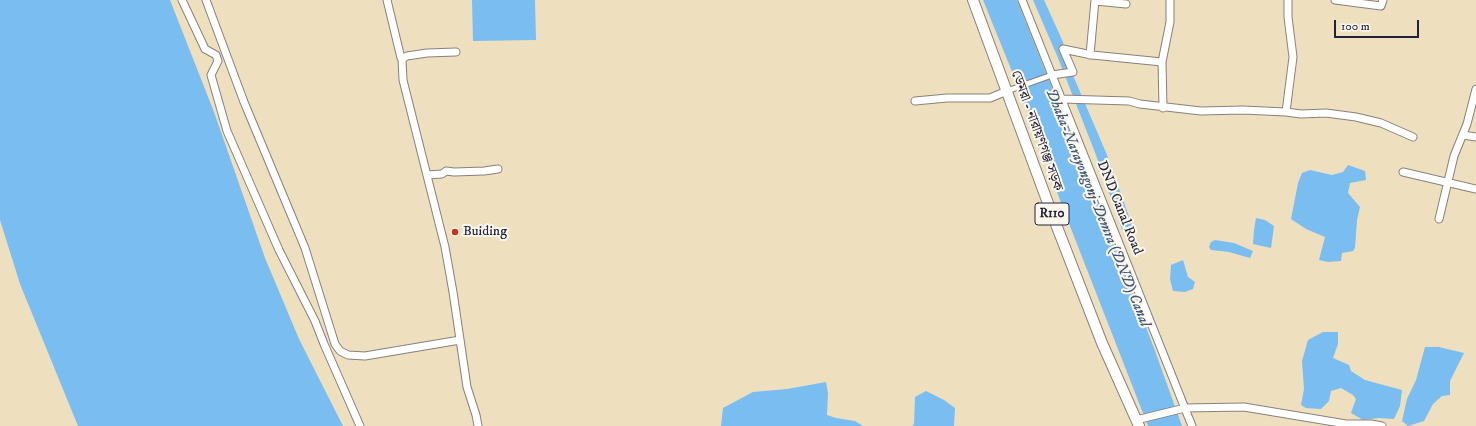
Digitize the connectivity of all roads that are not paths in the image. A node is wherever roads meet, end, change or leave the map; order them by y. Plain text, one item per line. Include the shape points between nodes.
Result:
1 (182, 0) edge
2 (206, 0) edge
3 (387, 0) edge
4 (973, 0) edge
5 (1022, 0) edge
6 (1170, 0) edge
7 (1288, 0) edge
8 (1336, 0) edge
9 (1383, 0) edge
10 (1095, 1) edge
11 (1126, 4) dead end
12 (456, 52) dead end
13 (1090, 55) junction
14 (402, 59) junction
15 (1162, 62) junction
16 (1052, 75) junction
17 (1476, 89) edge
18 (1007, 91) junction
19 (1062, 99) junction
20 (915, 101) dead end
21 (1163, 108) junction
22 (1286, 112) junction
23 (1463, 135) junction
24 (1413, 137) dead end
25 (1476, 137) edge
26 (498, 169) dead end
27 (1403, 172) dead end
28 (427, 175) junction
29 (1448, 184) junction
30 (1476, 189) edge
31 (1439, 219) dead end
32 (460, 340) junction
33 (1185, 408) junction
34 (1137, 423) edge
35 (360, 426) edge
36 (478, 426) edge
37 (1192, 426) edge
38 (1382, 426) edge

1 - 35 street via 205,49 216,55 218,62 211,75 227,131 279,250 315,321
2 - 32 street via 238,89 306,248 335,344 340,351 348,355 365,356
3 - 14 street
4 - 18 main road, ডেমরা - নারায়ণগঞ্জ সড়ক / R110
5 - 16 street, DND Canal Road
6 - 15 street via 1170,22
7 - 22 street via 1293,56
8 - 9 street via 1381,6
10 - 11 street
10 - 13 street
12 - 14 street via 426,53
13 - 15 street
13 - 16 street via 1063,49 1073,72
14 - 28 street via 403,80
15 - 21 street
16 - 18 street
16 - 19 street, DND Canal Road
17 - 23 street
18 - 20 street via 990,98
18 - 34 main road, ডেমরা - নারায়ণগঞ্জ সড়ক / R110 via 1099,336
19 - 21 street via 1130,100
19 - 33 street, DND Canal Road
21 - 22 street via 1201,112
22 - 24 street via 1356,117 1381,123
23 - 25 street
23 - 29 street via 1454,156
26 - 28 street via 446,171 442,174
27 - 29 street
28 - 32 street via 445,247
29 - 30 street
29 - 31 street
32 - 36 street via 467,387
33 - 34 street
33 - 37 street, DND Canal Road
33 - 38 street via 1244,407 1346,424

